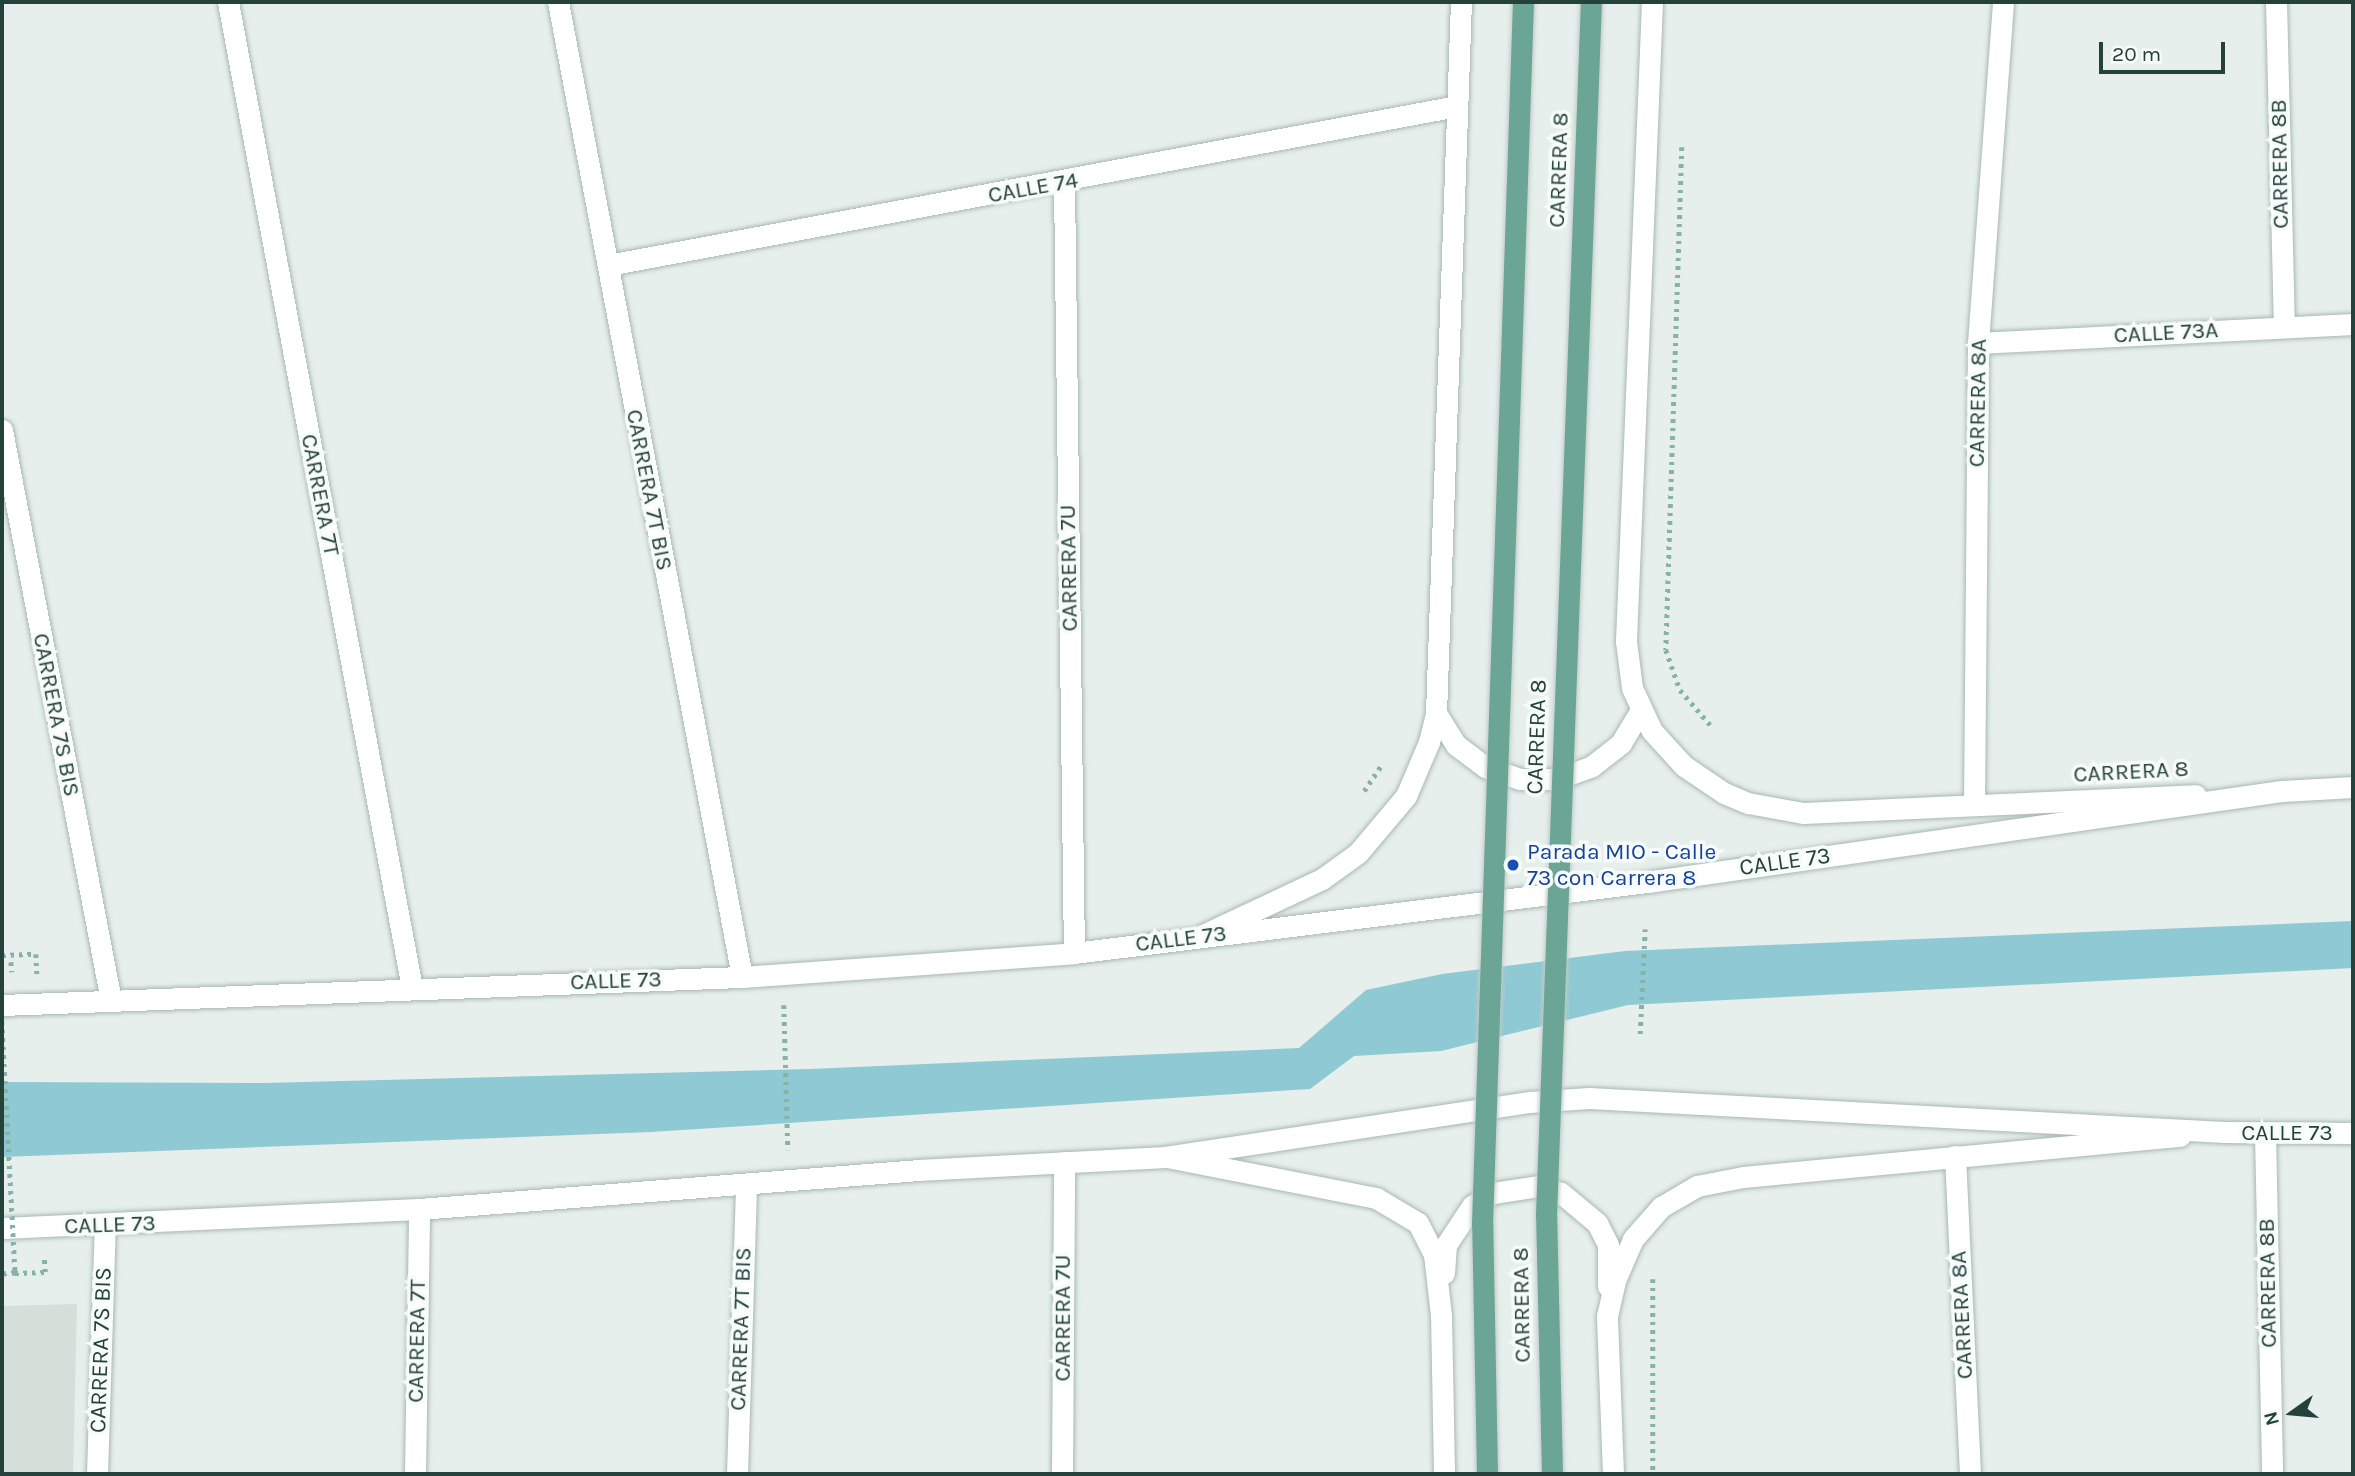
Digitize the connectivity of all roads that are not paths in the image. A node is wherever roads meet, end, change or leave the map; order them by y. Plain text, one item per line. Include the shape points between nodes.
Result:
1 (228, 2) edge
2 (558, 2) edge
3 (1461, 2) edge
4 (1523, 2) edge
5 (1591, 2) edge
6 (1651, 2) edge
7 (2003, 2) edge
8 (2276, 2) edge
9 (1457, 106) junction
10 (1064, 183) junction
11 (608, 265) junction
12 (2353, 324) edge
13 (2284, 327) junction
14 (1978, 343) junction
15 (2, 430) edge
16 (1640, 711) junction
17 (1436, 713) junction
18 (2353, 787) edge
19 (2282, 791) junction
20 (1974, 805) junction
21 (1198, 937) junction
22 (1073, 953) junction
23 (742, 977) junction
24 (412, 988) junction
25 (111, 1001) junction
26 (2, 1005) edge
27 (2224, 1132) junction
28 (2265, 1133) junction
29 (2353, 1133) edge
30 (1955, 1156) junction
31 (1165, 1157) junction
32 (1064, 1162) junction
33 (746, 1184) junction
34 (419, 1209) junction
35 (104, 1226) junction
36 (2, 1228) edge
37 (1441, 1315) junction
38 (1607, 1316) junction
39 (97, 1474) edge
40 (415, 1474) edge
41 (737, 1474) edge
42 (1062, 1474) edge
43 (1444, 1474) edge
44 (1487, 1474) edge
45 (1552, 1474) edge
46 (1613, 1474) edge
47 (1970, 1474) edge
48 (2272, 1474) edge

1 - 24 street, CARRERA 7T
2 - 11 street, CARRERA 7T BIS
3 - 9 street
4 - 44 main road, CARRERA 8, bridge via 1482,1224
5 - 45 main road, CARRERA 8, bridge via 1546,1215
6 - 16 street, CARRERA 8 via 1626,641 1627,665
7 - 14 street, CARRERA 8A
8 - 13 street, CARRERA 8B
9 - 10 street, CALLE 74
9 - 17 street
10 - 11 street, CALLE 74
10 - 22 street, CARRERA 7U
11 - 23 street, CARRERA 7T BIS
12 - 13 street, CALLE 73A
13 - 14 street, CALLE 73A
14 - 20 street, CARRERA 8A
15 - 25 street, CARRERA 7S BIS
16 - 17 street via 1621,743 1592,766 1557,779 1520,779 1485,767 1456,745
16 - 20 street, CARRERA 8 via 1684,766 1748,803 1803,813
17 - 21 street via 1406,796 1359,853 1322,879
18 - 19 street, CALLE 73
19 - 20 street, CARRERA 8
19 - 21 street, CALLE 73 via 1647,881
21 - 22 street, CALLE 73
22 - 23 street, CALLE 73
23 - 24 street, CALLE 73
24 - 25 street, CALLE 73
25 - 26 street, CALLE 73
27 - 28 street, CALLE 73
27 - 30 street
27 - 31 street, CALLE 73 via 1589,1098 1530,1102
28 - 29 street, CALLE 73
28 - 48 street, CARRERA 8B
30 - 38 street via 1743,1177 1697,1186 1661,1207 1633,1239 1616,1278
30 - 47 street, CARRERA 8A
31 - 32 street, CALLE 73
31 - 37 street via 1376,1198 1401,1210 1429,1238
32 - 33 street, CALLE 73
32 - 42 street, CARRERA 7U
33 - 34 street, CALLE 73
33 - 41 street, CARRERA 7T BIS
34 - 35 street, CALLE 73
34 - 40 street, CARRERA 7T
35 - 36 street, CALLE 73
35 - 39 street, CARRERA 7S BIS
37 - 38 street via 1446,1245 1457,1223 1493,1193 1539,1186 1562,1193 1597,1223 1608,1245
37 - 43 street
38 - 46 street

